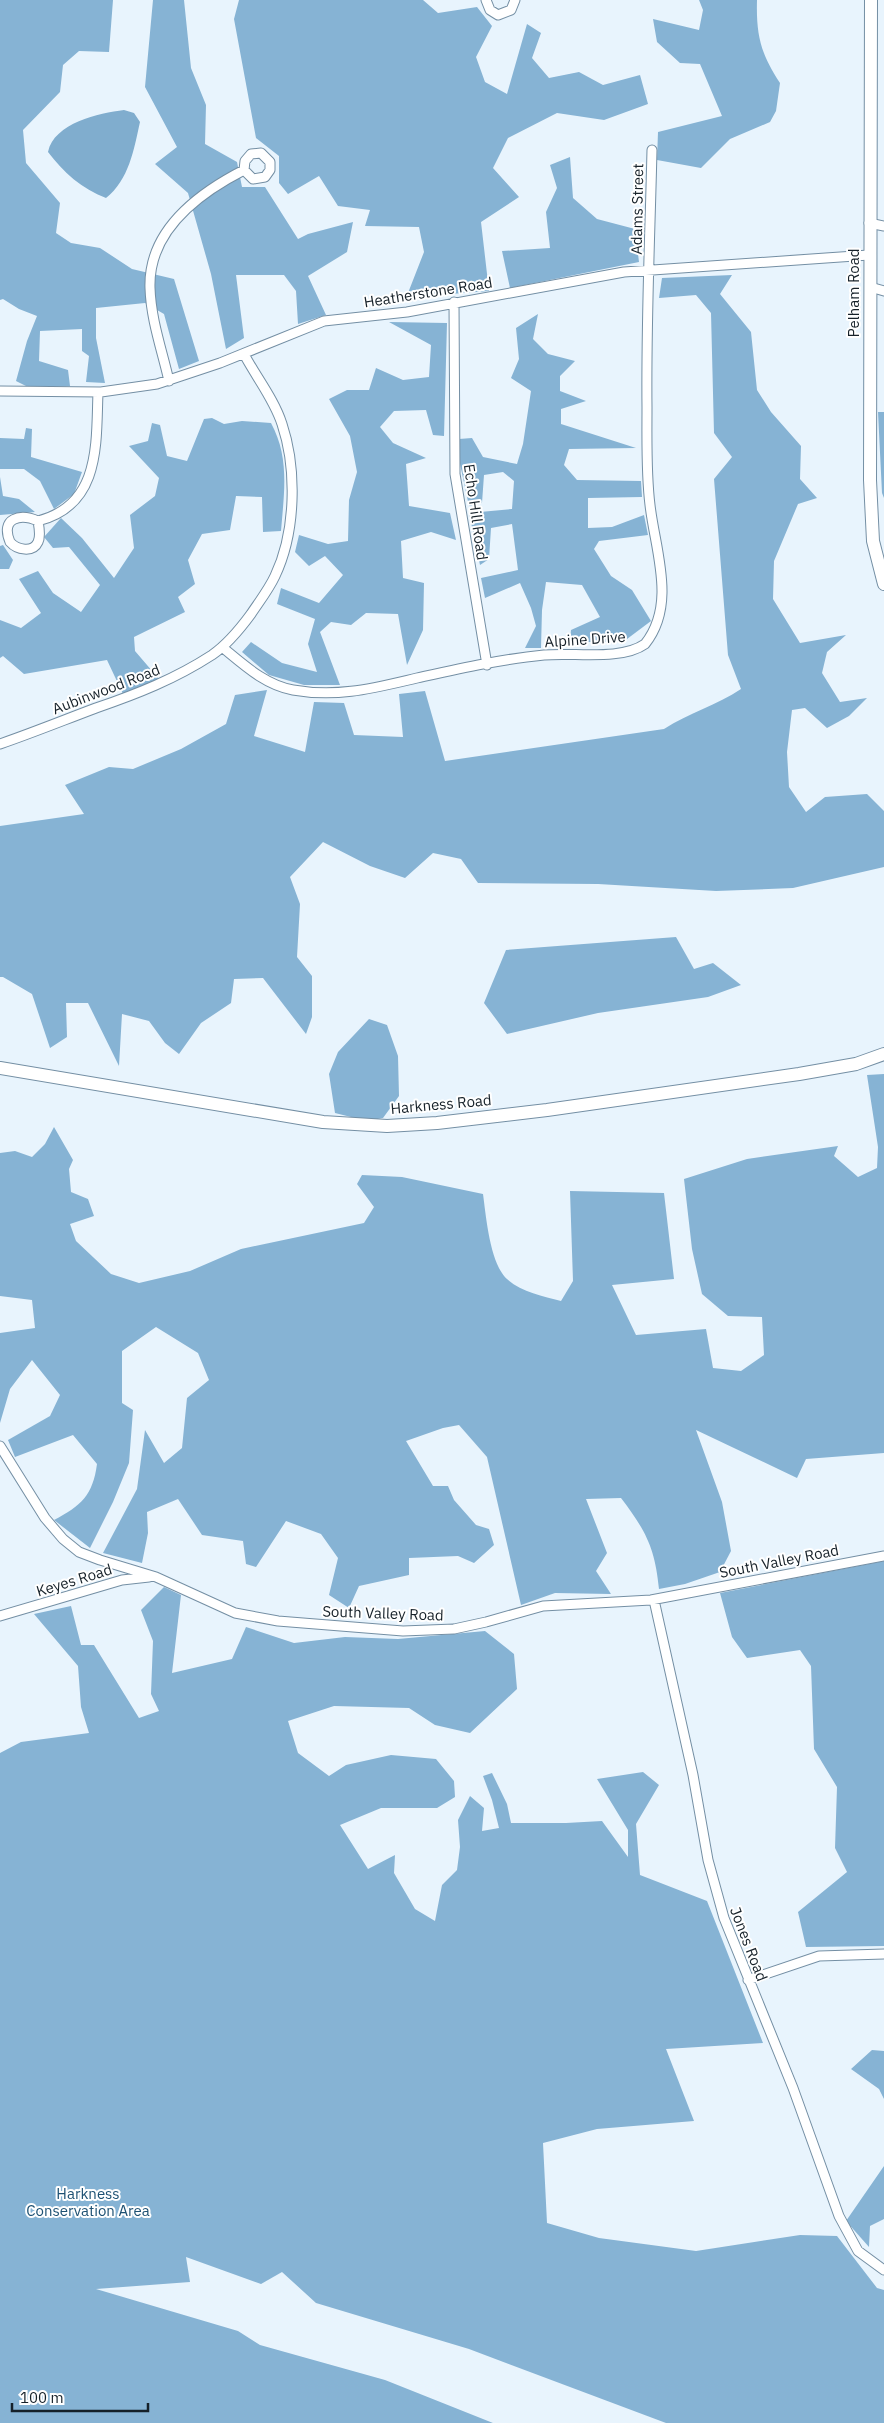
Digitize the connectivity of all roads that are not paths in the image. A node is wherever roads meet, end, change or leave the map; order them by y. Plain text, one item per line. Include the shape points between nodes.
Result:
1 (486, 0) edge
2 (515, 0) edge
3 (871, 0) edge
4 (652, 150) dead end
5 (244, 170) dead end
6 (869, 223) junction
7 (884, 226) edge
8 (870, 255) junction
9 (649, 269) junction
10 (870, 287) junction
11 (884, 291) edge
12 (454, 302) junction
13 (244, 354) junction
14 (169, 381) junction
15 (0, 391) edge
16 (98, 392) junction
17 (38, 521) dead end
18 (884, 584) edge
19 (222, 647) junction
20 (487, 665) junction
21 (0, 744) edge
22 (884, 1054) edge
23 (0, 1068) edge
24 (0, 1446) edge
25 (884, 1556) edge
26 (156, 1577) junction
27 (654, 1600) junction
28 (0, 1616) edge
29 (884, 1954) edge
30 (748, 1980) junction
31 (884, 2270) edge

1 - 2 street via 490,10 498,15 511,10
3 - 6 main road, Pelham Road
4 - 9 street, Adams Street
5 - 14 street via 199,197 169,228 157,250 150,286 153,317
6 - 7 street
6 - 8 main road, Pelham Road
8 - 9 street, Heatherstone Road
8 - 10 main road, Pelham Road
9 - 12 street, Heatherstone Road
9 - 20 street, Alpine Drive via 647,474 663,586 654,627 645,644 631,651 544,655
10 - 11 street
10 - 18 main road, Pelham Road via 872,529
12 - 13 street, Heatherstone Road via 407,312 324,322
12 - 20 street, Echo Hill Road via 455,474
13 - 14 street, Heatherstone Road
13 - 19 street, Aubinwood Road via 284,429 289,451 290,512 276,575 244,623
14 - 16 street, Heatherstone Road
15 - 16 street, Heatherstone Road
16 - 17 street via 95,454 88,479 68,508
19 - 20 street, Alpine Drive via 265,680 287,689 312,692 374,689
19 - 21 street, Aubinwood Road via 156,686
22 - 23 main road, Harkness Road via 856,1064 806,1073 547,1110 388,1126 323,1122
24 - 26 street, South Valley Road via 38,1509 68,1543 89,1557
25 - 27 street, South Valley Road
26 - 27 street, South Valley Road via 220,1607 250,1616 390,1630 460,1628 558,1604
26 - 28 street, Keyes Road via 128,1579
27 - 30 street, Jones Road via 711,1872 724,1918
29 - 30 street via 813,1957
30 - 31 street, Jones Road via 793,2088 839,2216 858,2251

